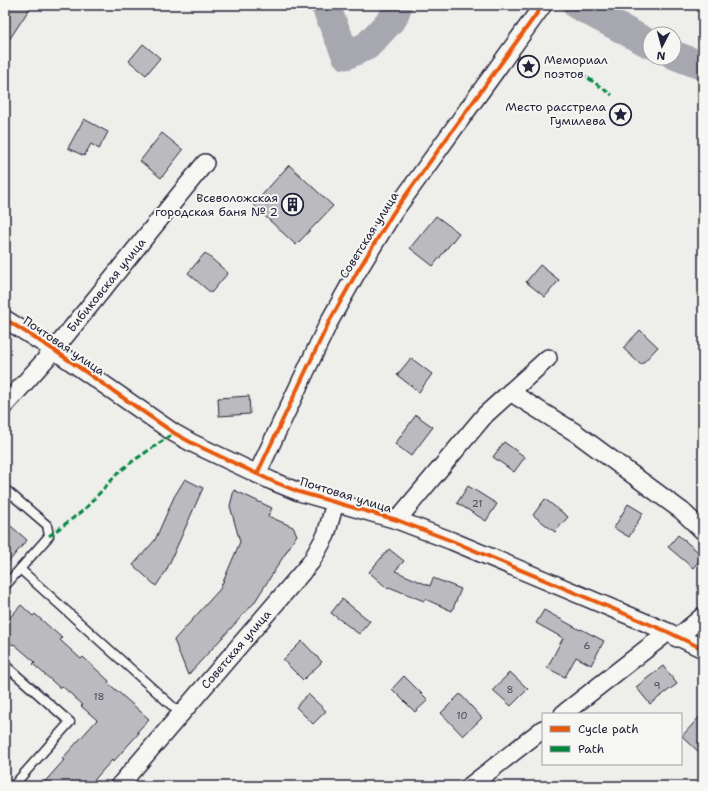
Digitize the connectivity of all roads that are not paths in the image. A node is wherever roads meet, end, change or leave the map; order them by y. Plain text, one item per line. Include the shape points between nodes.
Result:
1 (543, 5) edge
2 (205, 163) dead end
3 (5, 318) edge
4 (54, 350) junction
5 (548, 358) dead end
6 (510, 392) junction
7 (5, 406) edge
8 (257, 474) junction
9 (5, 489) edge
10 (335, 503) junction
11 (397, 520) junction
12 (703, 531) edge
13 (20, 569) junction
14 (5, 586) edge
15 (703, 616) edge
16 (672, 635) junction
17 (703, 649) edge
18 (5, 665) edge
19 (564, 713) edge
20 (182, 714) junction
21 (542, 730) edge
22 (13, 786) edge
23 (119, 786) edge
24 (470, 786) edge

1 - 8 street, Советская улица via 393,213 361,265 329,322
2 - 4 street, Бибиковская улица
3 - 4 street, Почтовая улица
4 - 7 street, Бибиковская улица
4 - 8 street, Почтовая улица via 192,443
5 - 6 street
6 - 11 street via 485,415
6 - 12 street via 576,433 682,511
8 - 10 street, Почтовая улица via 299,492
9 - 13 lane via 47,525 48,536
10 - 11 street, Почтовая улица
10 - 20 street, Советская улица via 326,536 311,562
11 - 16 street, Почтовая улица
13 - 14 lane
13 - 20 lane
15 - 16 street
16 - 17 street, Почтовая улица
16 - 19 street
18 - 22 lane via 70,722
20 - 23 street, Советская улица
21 - 24 street

